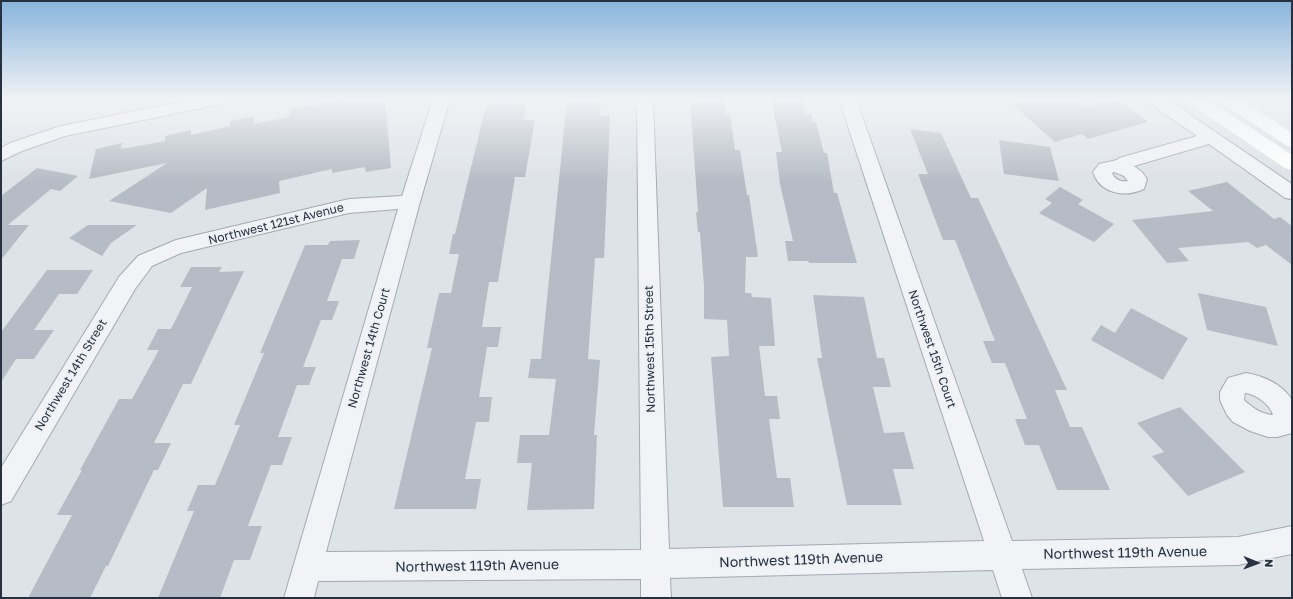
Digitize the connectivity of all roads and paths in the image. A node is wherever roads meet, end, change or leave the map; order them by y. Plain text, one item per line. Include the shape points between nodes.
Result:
1 (81, 127) edge
2 (433, 127) edge
3 (646, 127) edge
4 (857, 127) edge
5 (1195, 127) edge
6 (1236, 127) edge
7 (1271, 127) edge
8 (1211, 138) junction
9 (1292, 141) edge
10 (1, 155) edge
11 (1292, 164) edge
12 (1121, 168) dead end
13 (1292, 194) edge
14 (410, 202) junction
15 (145, 261) joint
16 (1, 492) edge
17 (1292, 540) edge
18 (1003, 555) junction
19 (655, 564) junction
20 (308, 567) junction
21 (299, 598) edge
22 (656, 598) edge
23 (1017, 598) edge

1 - 10 street via 61,131
2 - 14 street, Northwest 14th Court
3 - 19 street, Northwest 15th Street
4 - 18 street, Northwest 15th Court
5 - 8 street
6 - 11 street
7 - 9 street
8 - 12 street via 1126,162
8 - 13 street
14 - 15 street, Northwest 121st Avenue via 349,206 176,247
14 - 20 street, Northwest 14th Court
15 - 16 street, Northwest 14th Street via 127,283
17 - 18 street, Northwest 119th Avenue via 1238,551
18 - 19 street, Northwest 119th Avenue
18 - 23 street, Northwest 15th Court
19 - 20 street, Northwest 119th Avenue
19 - 22 street, Northwest 15th Street
20 - 21 street, Northwest 14th Court

